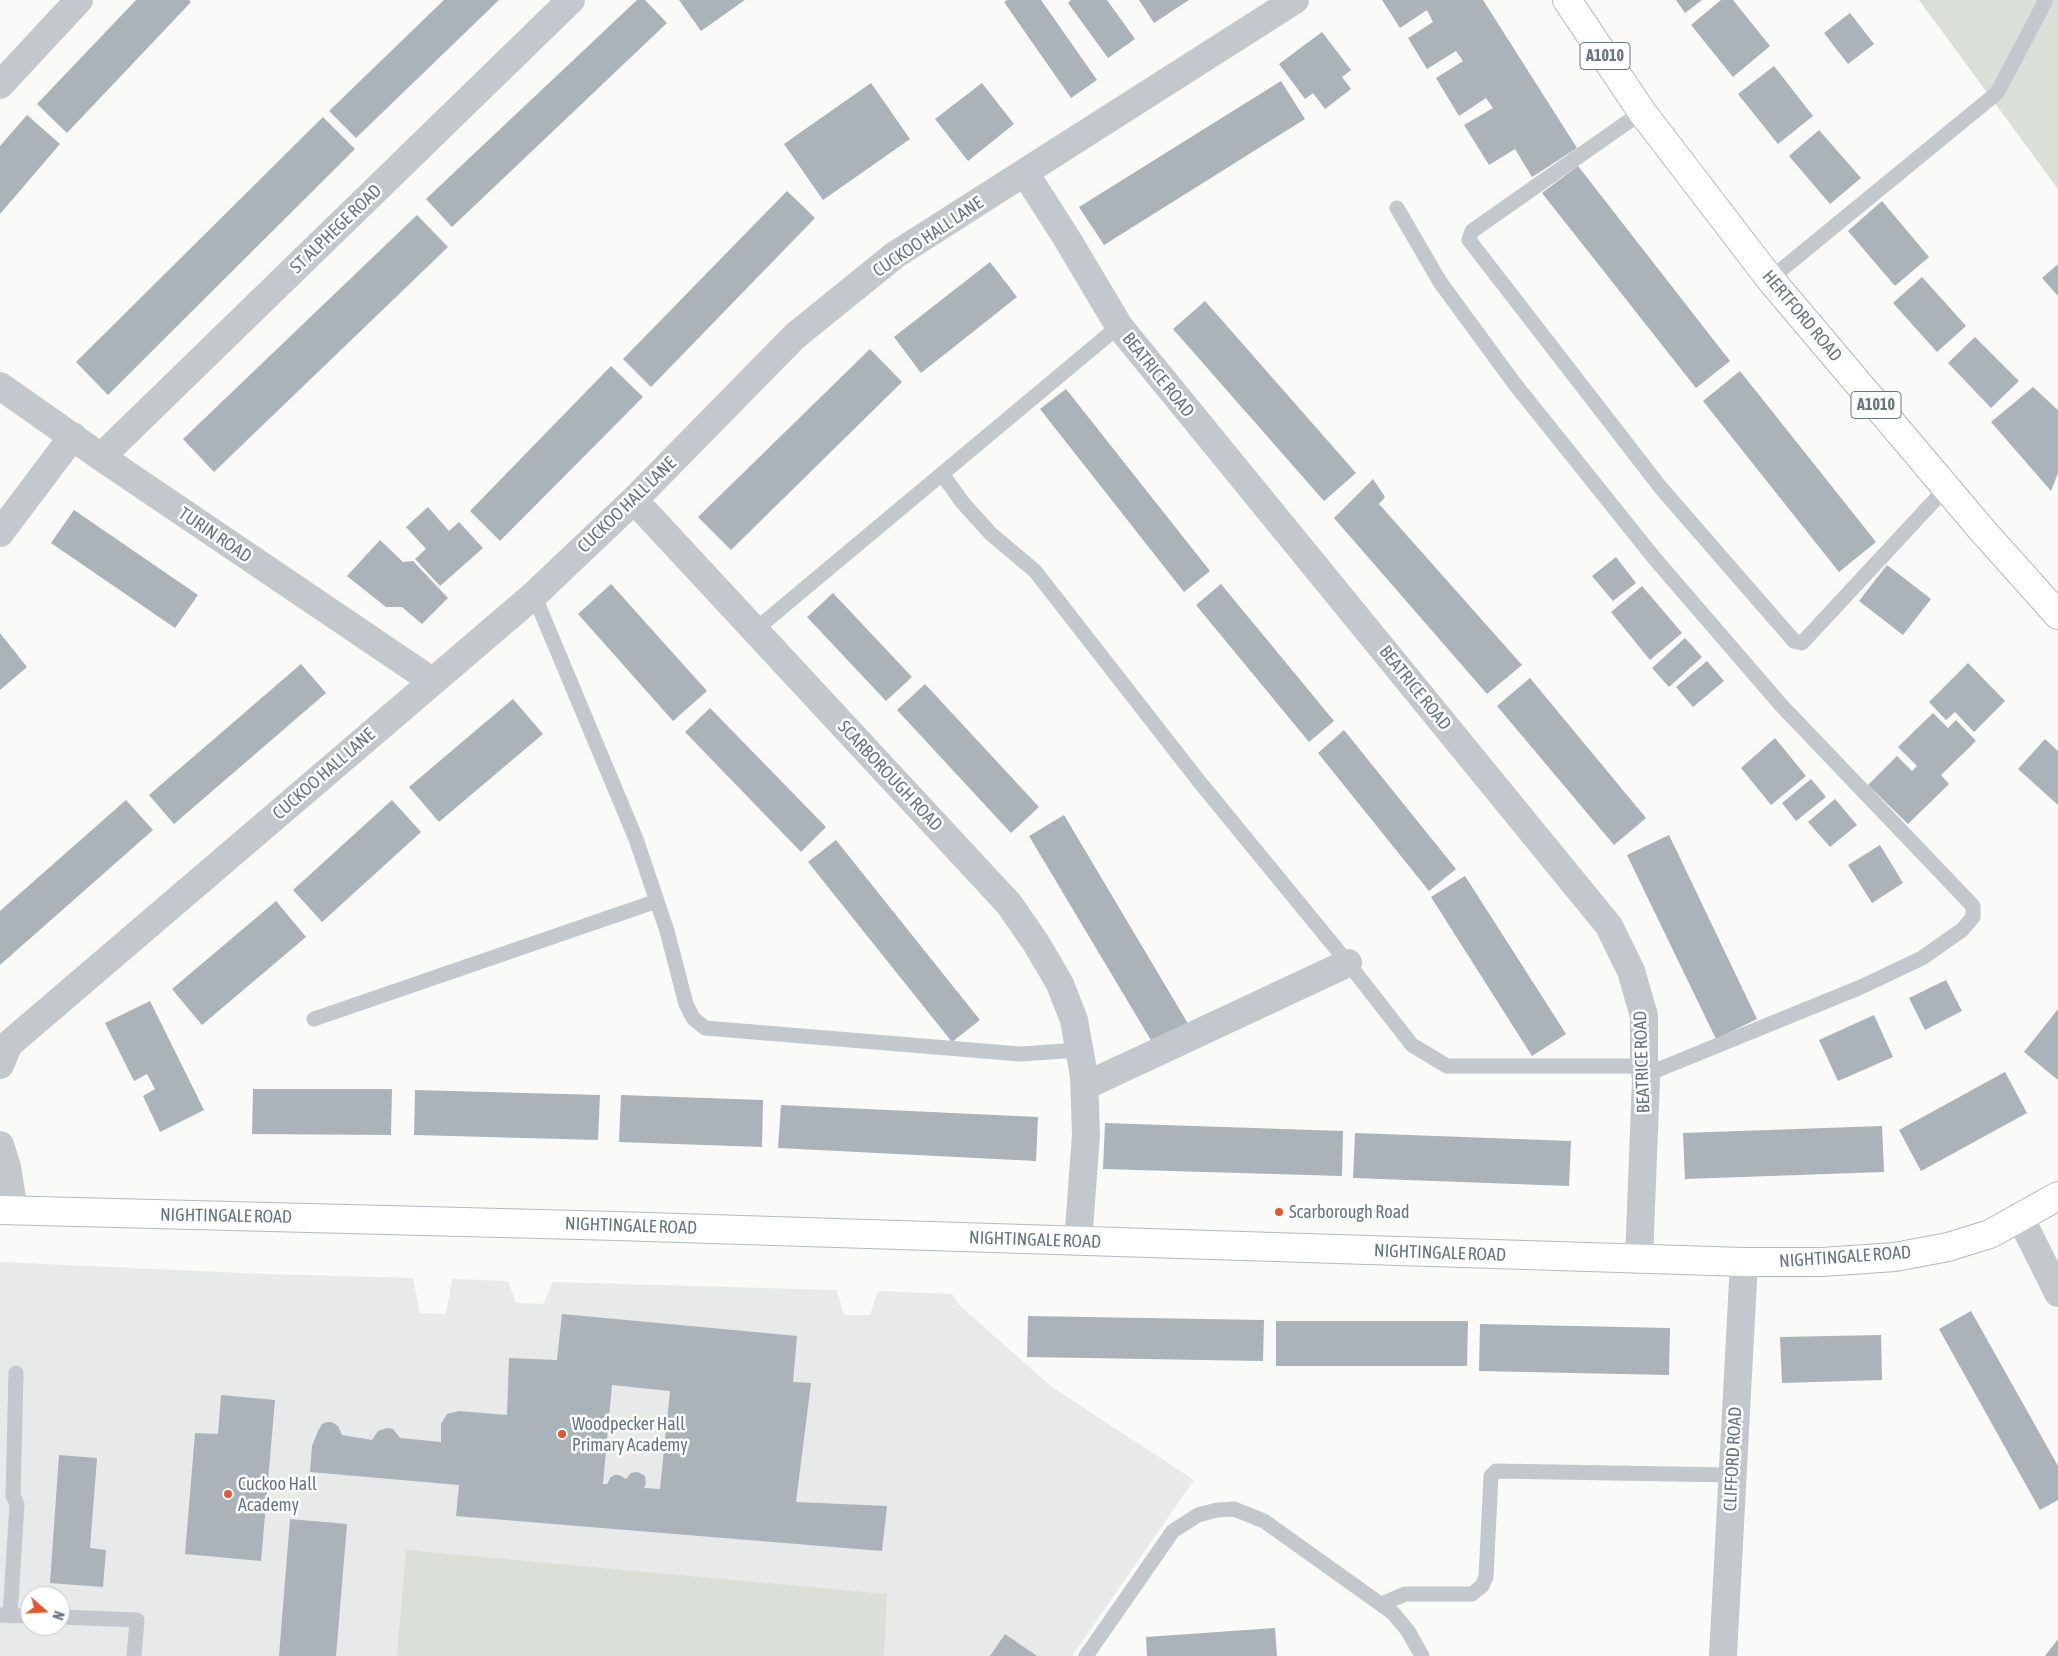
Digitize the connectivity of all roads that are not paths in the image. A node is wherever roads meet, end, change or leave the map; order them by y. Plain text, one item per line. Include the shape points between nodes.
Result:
1 (79, 0) edge
2 (571, 0) edge
3 (1295, 0) edge
4 (1567, 0) edge
5 (2046, 0) edge
6 (0, 85) edge
7 (1642, 112) junction
8 (1025, 173) junction
9 (1397, 208) dead end
10 (1770, 279) junction
11 (1118, 326) junction
12 (0, 386) edge
13 (73, 436) junction
14 (101, 457) junction
15 (942, 474) junction
16 (1946, 488) junction
17 (634, 500) junction
18 (0, 533) edge
19 (534, 595) junction
20 (2058, 614) edge
21 (754, 630) junction
22 (432, 681) junction
23 (657, 901) junction
24 (1348, 963) junction
25 (314, 1019) dead end
26 (1080, 1050) junction
27 (0, 1065) edge
28 (1645, 1071) junction
29 (1085, 1086) junction
30 (0, 1144) edge
31 (2058, 1196) edge
32 (7, 1210) edge
33 (2020, 1217) junction
34 (1078, 1242) junction
35 (1639, 1259) junction
36 (1744, 1262) junction
37 (2058, 1292) edge
38 (16, 1373) dead end
39 (1732, 1475) junction
40 (1382, 1604) junction
41 (5, 1615) edge
42 (20, 1616) edge
43 (70, 1617) edge
44 (134, 1656) edge
45 (1086, 1656) edge
46 (1422, 1656) edge
47 (1723, 1656) edge

1 - 6 street
2 - 14 street, ST ALPHEGE ROAD
3 - 8 street, CUCKOO HALL LANE
4 - 7 main road, HERTFORD ROAD / A1010
5 - 10 lane via 1997,93
7 - 10 main road, HERTFORD ROAD / A1010
7 - 16 lane via 1472,231 1469,240 1660,488 1794,641 1802,643
8 - 11 street, BEATRICE ROAD
8 - 17 street, CUCKOO HALL LANE via 895,255 795,336
9 - 28 lane via 1440,282 1514,383 1649,552 1781,705 1972,906 1973,918 1962,930 1922,958 1861,987
10 - 16 main road, HERTFORD ROAD / A1010
11 - 15 lane
11 - 28 street, BEATRICE ROAD via 1609,926 1631,971 1644,1016
12 - 13 street, TURIN ROAD
13 - 14 street, TURIN ROAD
13 - 18 street
14 - 22 street, TURIN ROAD
15 - 21 lane
15 - 24 lane via 991,534 1036,571 1198,780
16 - 20 main road, HERTFORD ROAD / A1010
17 - 19 street, CUCKOO HALL LANE
17 - 21 street, SCARBOROUGH ROAD
19 - 22 street, CUCKOO HALL LANE
19 - 23 lane via 636,839
21 - 26 street, SCARBOROUGH ROAD via 1009,904 1060,984 1074,1020
22 - 27 street, CUCKOO HALL LANE via 9,1044
23 - 25 lane
23 - 26 lane via 680,973 686,1004 693,1018 705,1028 1020,1054
24 - 28 lane via 1412,1045 1448,1066
24 - 29 street
26 - 29 street, SCARBOROUGH ROAD
28 - 35 street, BEATRICE ROAD
29 - 34 street, SCARBOROUGH ROAD via 1086,1134
30 - 32 street via 7,1167
31 - 33 main road, NIGHTINGALE ROAD
32 - 34 main road, NIGHTINGALE ROAD
33 - 36 main road, NIGHTINGALE ROAD via 1982,1237 1895,1257 1822,1262
33 - 37 street
34 - 35 main road, NIGHTINGALE ROAD
35 - 36 main road, NIGHTINGALE ROAD
36 - 39 street, CLIFFORD ROAD
38 - 41 lane via 14,1496 17,1504
39 - 40 lane via 1496,1471 1491,1476 1486,1577 1482,1586 1472,1594 1405,1594
39 - 47 street, CLIFFORD ROAD
40 - 45 lane via 1264,1521 1234,1508 1217,1510 1198,1515 1172,1531
40 - 46 lane via 1408,1631
41 - 42 lane
43 - 44 lane via 137,1620

